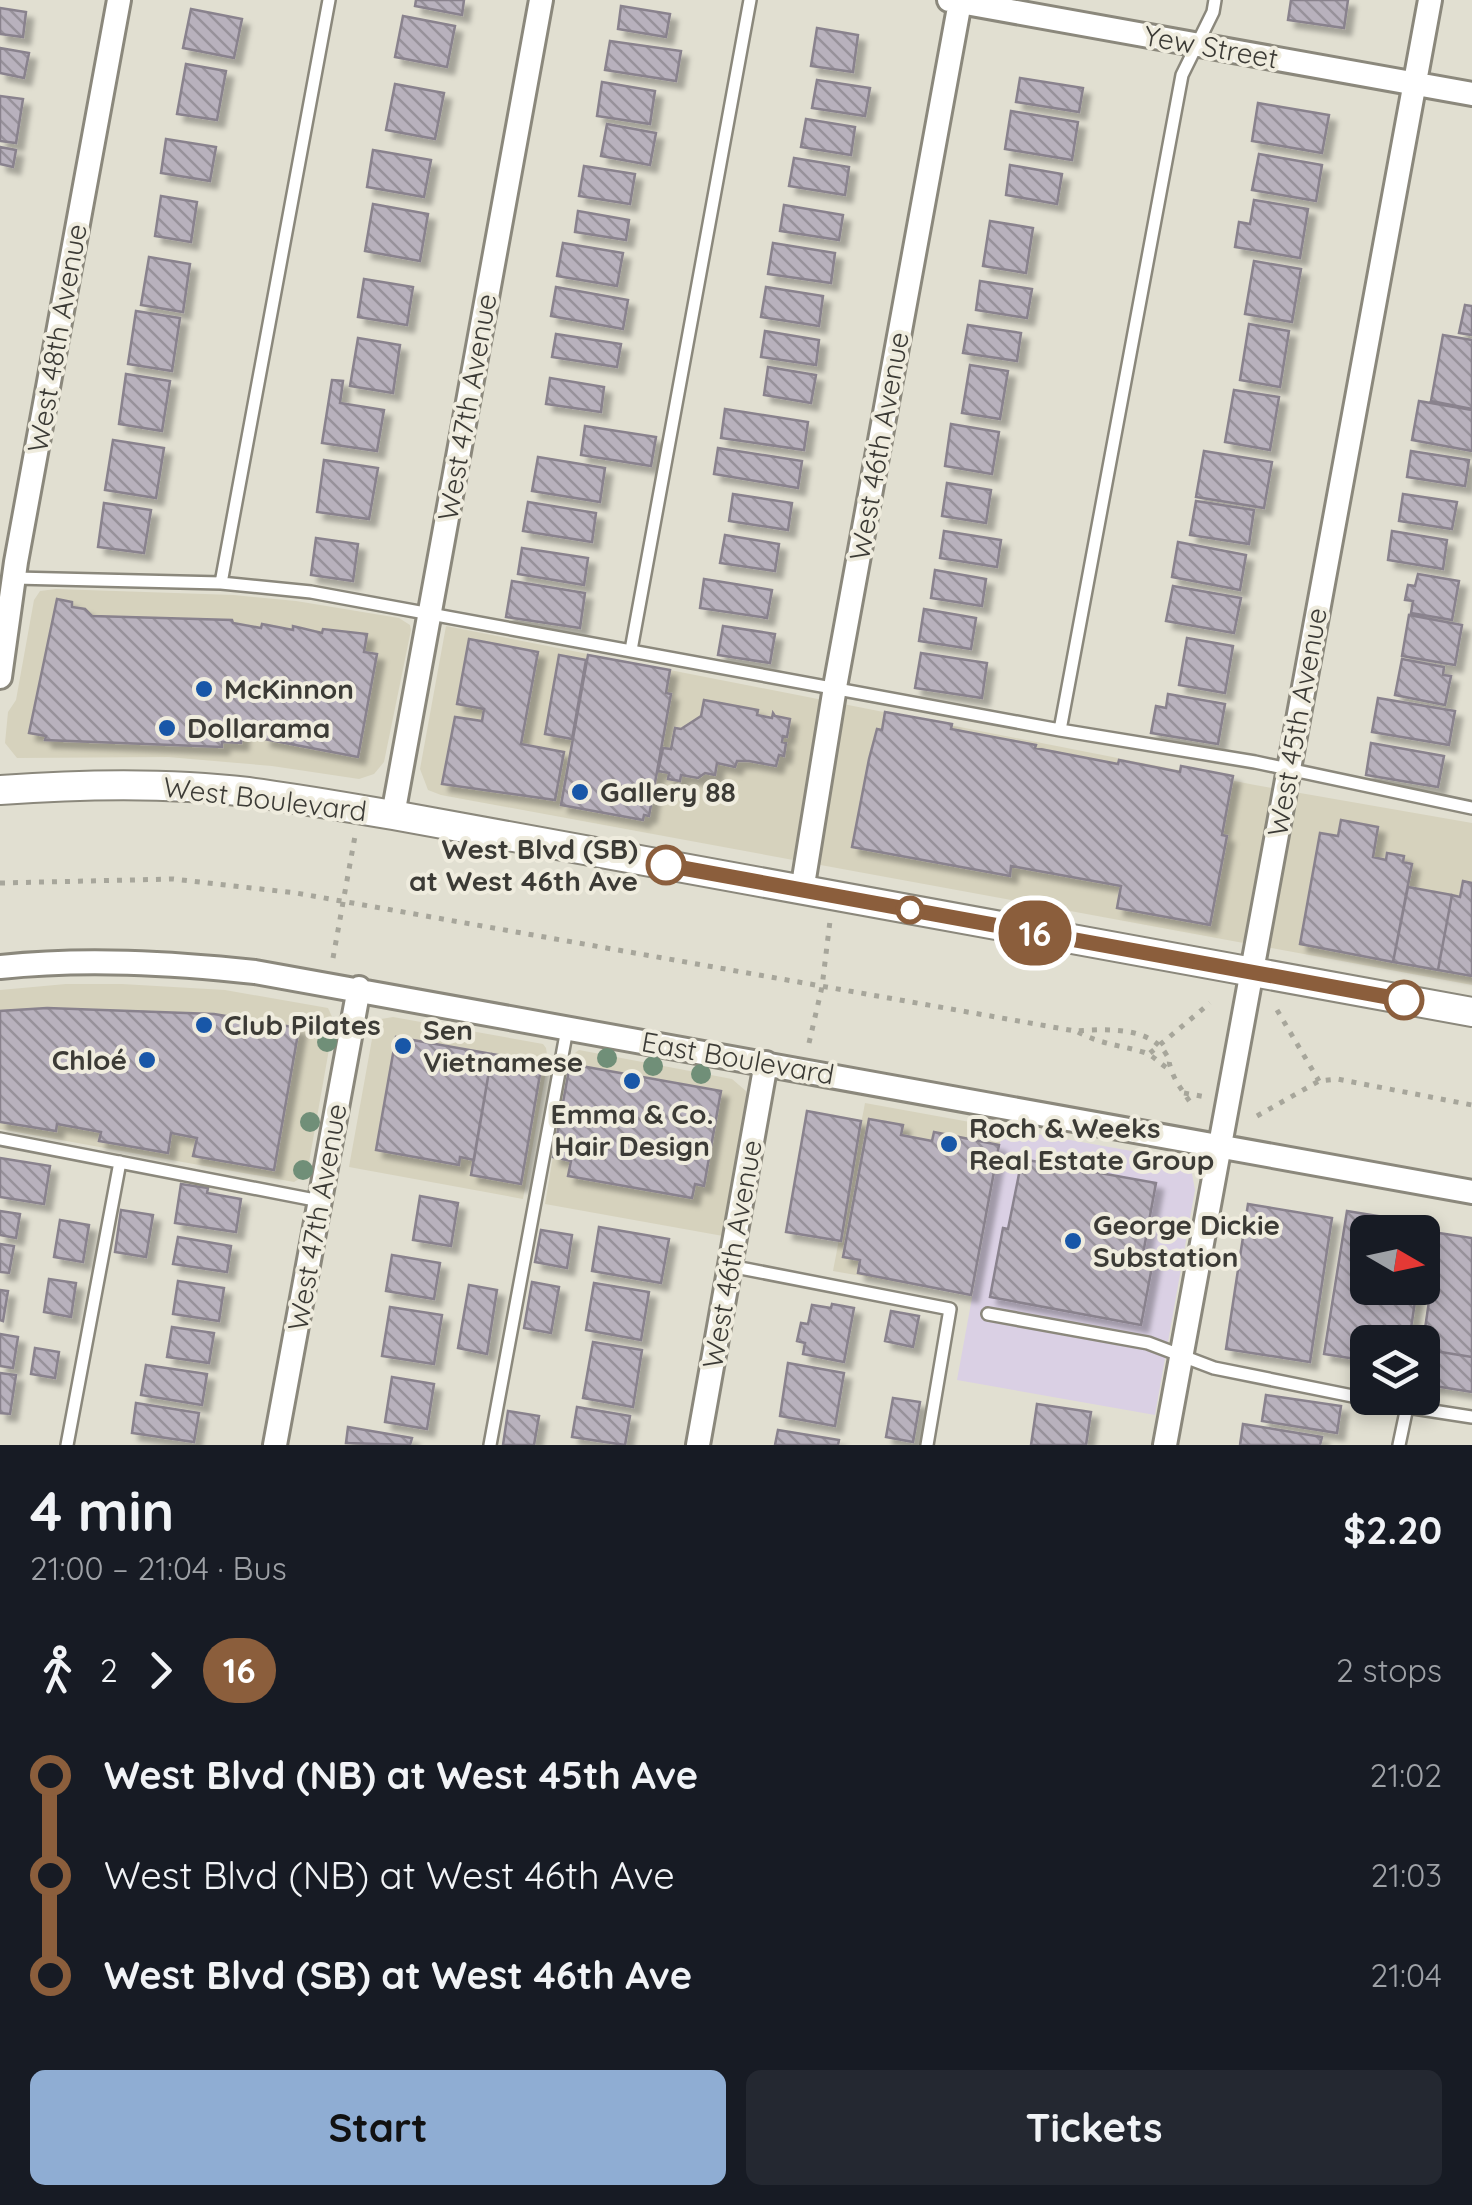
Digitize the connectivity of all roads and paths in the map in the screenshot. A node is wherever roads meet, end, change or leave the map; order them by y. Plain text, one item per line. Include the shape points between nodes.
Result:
1 (119, 0) edge
2 (329, 0) edge
3 (540, 0) edge
4 (750, 0) edge
5 (1215, 0) edge
6 (1430, 0) edge
7 (955, 1) edge
8 (1196, 45) junction
9 (1414, 83) junction
10 (1472, 94) edge
11 (221, 584) junction
12 (10, 589) edge
13 (430, 612) junction
14 (631, 650) junction
15 (0, 677) edge
16 (836, 687) junction
17 (1060, 730) junction
18 (1289, 770) junction
19 (0, 790) edge
20 (1472, 808) edge
21 (393, 814) junction
22 (355, 836) dead end
23 (0, 882) edge
24 (802, 890) junction
25 (343, 901) junction
26 (830, 921) dead end
27 (333, 958) dead end
28 (0, 967) edge
29 (1252, 972) junction
30 (822, 987) junction
31 (359, 988) junction
32 (1210, 1004) dead end
33 (1277, 1010) dead end
34 (1472, 1012) edge
35 (567, 1029) junction
36 (1075, 1031) junction
37 (809, 1044) dead end
38 (1159, 1044) junction
39 (1150, 1053) junction
40 (766, 1063) junction
41 (1171, 1070) junction
42 (1319, 1081) junction
43 (1184, 1093) junction
44 (1206, 1096) dead end
45 (1192, 1105) dead end
46 (1472, 1105) edge
47 (1259, 1106) dead end
48 (1268, 1108) junction
49 (1256, 1116) dead end
50 (0, 1139) edge
51 (1220, 1146) junction
52 (120, 1162) junction
53 (1472, 1192) edge
54 (320, 1200) junction
55 (730, 1266) junction
56 (988, 1314) dead end
57 (1182, 1355) junction
58 (1350, 1395) edge
59 (1440, 1412) edge
60 (1405, 1415) edge
61 (1472, 1418) edge
62 (68, 1445) edge
63 (275, 1445) edge
64 (490, 1445) edge
65 (698, 1445) edge
66 (927, 1445) edge
67 (1165, 1445) edge
68 (1400, 1445) edge

1 - 12 street, West 48th Avenue
2 - 11 lane
3 - 13 street, West 47th Avenue
4 - 14 lane
5 - 8 lane
6 - 9 street, West 45th Avenue
7 - 8 street, Yew Street
7 - 16 street, West 46th Avenue
8 - 9 street, Yew Street
8 - 17 lane via 1182,75
9 - 10 street, Yew Street
9 - 18 street, West 45th Avenue
11 - 12 lane
11 - 13 lane
12 - 15 street, West 48th Avenue
13 - 14 lane
13 - 21 street, West 47th Avenue
14 - 16 lane
16 - 17 lane
16 - 24 street, West 46th Avenue
17 - 18 lane
18 - 20 lane
18 - 29 street, West 45th Avenue
19 - 21 street, West Boulevard via 246,791
21 - 24 street, West Boulevard
22 - 25 path
23 - 25 path via 173,879
24 - 29 street, West Boulevard
25 - 27 path
25 - 30 path
26 - 30 path
28 - 31 street, East Boulevard via 182,964
29 - 34 street, West Boulevard
29 - 51 street, West 45th Avenue
30 - 36 path
30 - 37 path
31 - 35 street, East Boulevard
31 - 54 street, West 47th Avenue
32 - 38 path
33 - 42 path
35 - 40 street, East Boulevard
35 - 64 lane
36 - 38 path via 1102,1029
36 - 39 path via 1099,1044
38 - 39 path
38 - 41 path
39 - 41 path
40 - 51 street, East Boulevard
40 - 55 street, West 46th Avenue
41 - 43 path
42 - 46 path
42 - 48 path
43 - 44 path
43 - 45 path
47 - 48 path
48 - 49 path
50 - 52 lane
51 - 53 street, East Boulevard
51 - 57 street, West 45th Avenue
52 - 54 lane
52 - 62 lane
54 - 63 street, West 47th Avenue
55 - 65 street, West 46th Avenue
55 - 66 lane via 950,1310
56 - 57 lane
57 - 58 lane via 1214,1368
57 - 67 street, West 45th Avenue
59 - 61 lane
60 - 68 lane

